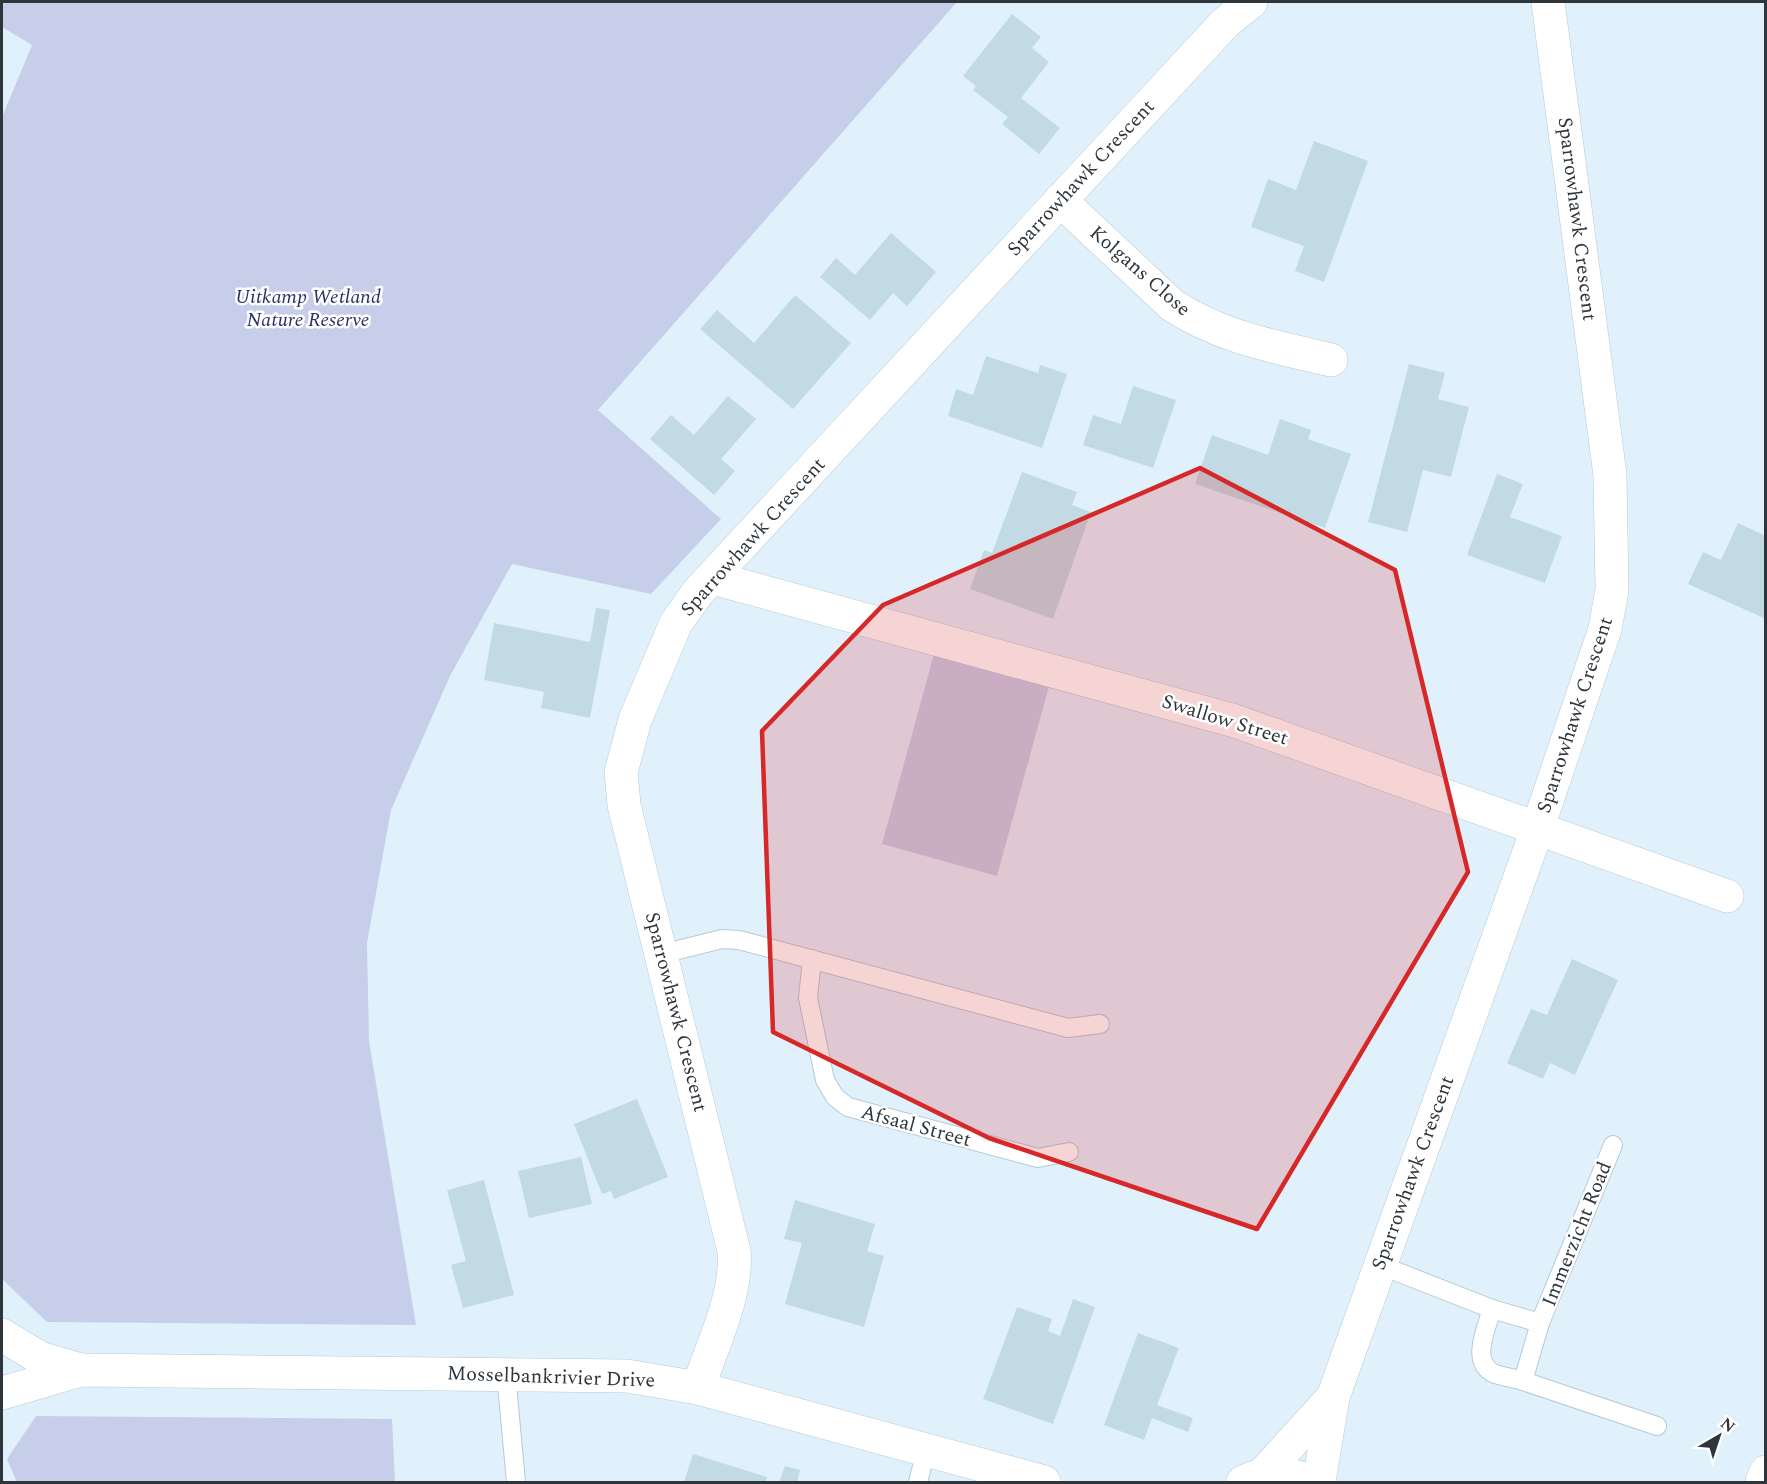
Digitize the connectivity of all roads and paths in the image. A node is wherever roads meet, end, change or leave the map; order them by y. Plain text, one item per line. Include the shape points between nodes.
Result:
1 (1251, 2) edge
2 (1548, 2) edge
3 (1060, 200) junction
4 (1331, 360) dead end
5 (713, 578) junction
6 (1538, 827) junction
7 (1727, 896) dead end
8 (662, 954) junction
9 (812, 959) junction
10 (1100, 1024) dead end
11 (1613, 1145) dead end
12 (1068, 1152) dead end
13 (1380, 1265) junction
14 (1492, 1309) junction
15 (1540, 1323) junction
16 (2, 1336) edge
17 (81, 1370) junction
18 (506, 1374) junction
19 (2, 1376) edge
20 (1523, 1381) junction
21 (698, 1388) junction
22 (2, 1393) edge
23 (1333, 1397) junction
24 (1657, 1426) dead end
25 (926, 1450) junction
26 (1766, 1472) edge
27 (1253, 1478) edge
28 (516, 1482) edge
29 (918, 1482) edge
30 (1044, 1482) edge
31 (1310, 1482) edge
32 (1319, 1482) edge
33 (1762, 1482) edge

1 - 3 street, Sparrowhawk Crescent via 1225,23
2 - 6 street, Sparrowhawk Crescent via 1610,475 1612,570 1605,629
3 - 4 street, Kolgans Close via 1187,315 1233,336
3 - 5 street, Sparrowhawk Crescent
5 - 6 street, Swallow Street via 1235,721
5 - 8 street, Sparrowhawk Crescent via 676,623 635,720 621,772 624,805
6 - 7 street, Swallow Street
6 - 13 street, Sparrowhawk Crescent
8 - 9 lane via 722,939
8 - 21 street, Sparrowhawk Crescent via 734,1251 731,1293
9 - 10 lane via 1068,1028
9 - 12 lane, Afsaal Street via 808,998 825,1080 835,1097 848,1107 1038,1158
11 - 15 lane, Immerzicht Road
13 - 14 lane, Immerzicht Road
13 - 23 street, Sparrowhawk Crescent
14 - 15 lane, Immerzicht Road
14 - 20 lane via 1480,1348 1482,1359 1493,1373
15 - 20 lane, Immerzicht Road
16 - 17 street, Mosselbankrivier Drive via 39,1358
16 - 19 street, Mosselbankrivier Drive
17 - 18 street, Mosselbankrivier Drive
17 - 22 street, Mosselbankrivier Drive
18 - 21 street, Mosselbankrivier Drive via 627,1376
18 - 28 lane
20 - 24 lane
21 - 25 street, Mosselbankrivier Drive
23 - 27 street, Sparrowhawk Crescent
23 - 32 street, Sparrowhawk Crescent
25 - 29 lane
25 - 30 street, Mosselbankrivier Drive
26 - 33 street
27 - 31 street via 1286,1474

